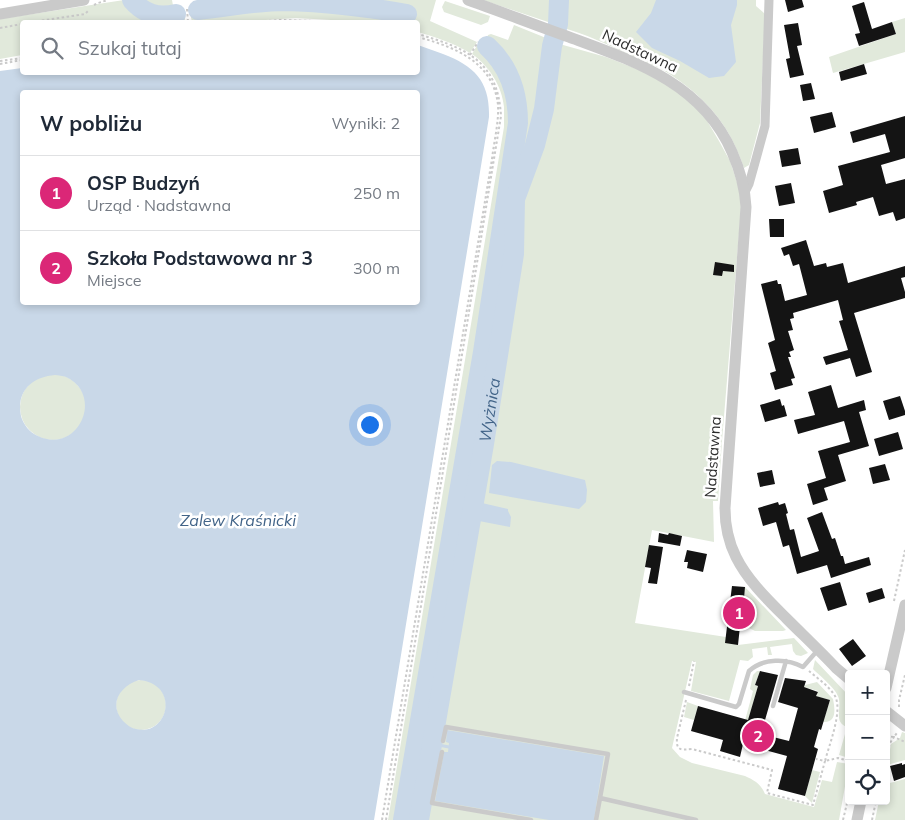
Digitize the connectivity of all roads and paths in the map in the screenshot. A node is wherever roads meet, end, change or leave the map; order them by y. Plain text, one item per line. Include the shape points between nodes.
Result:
1 (84, 0) edge
2 (468, 0) edge
3 (769, 0) edge
4 (64, 2) edge
5 (187, 9) dead end
6 (0, 14) edge
7 (188, 20) edge
8 (20, 24) edge
9 (0, 28) edge
10 (420, 37) edge
11 (478, 42) dead end
12 (470, 56) junction
13 (20, 59) edge
14 (0, 62) edge
15 (745, 192) junction
16 (905, 605) edge
17 (818, 650) junction
18 (694, 661) dead end
19 (786, 662) junction
20 (803, 667) junction
21 (890, 671) edge
22 (845, 675) edge
23 (905, 675) edge
24 (686, 693) junction
25 (773, 706) dead end
26 (900, 709) dead end
27 (890, 714) edge
28 (902, 728) edge
29 (890, 736) edge
30 (894, 737) junction
31 (443, 741) dead end
32 (905, 742) edge
33 (890, 743) edge
34 (442, 752) dead end
35 (816, 758) dead end
36 (845, 760) edge
37 (825, 761) junction
38 (600, 798) junction
39 (847, 805) edge
40 (860, 805) edge
41 (875, 805) edge
42 (384, 820) edge
43 (531, 820) edge
44 (596, 820) edge
45 (696, 820) edge
46 (843, 820) edge
47 (857, 820) edge
48 (872, 820) edge

1 - 4 street
2 - 15 street, Nadstawna via 498,14 641,65 672,82 694,98 715,122 726,139
3 - 15 street, Nadstawna via 765,126
4 - 6 street
5 - 7 path
8 - 9 path
10 - 12 path via 453,46
11 - 12 path
12 - 42 path via 490,75 499,97 501,116
13 - 14 path
15 - 17 street, Nadstawna via 725,522 735,556 749,578
16 - 21 street
17 - 20 lane
17 - 22 street, Nadstawna
18 - 24 path
19 - 20 lane
19 - 24 lane via 758,664 749,671 736,708
19 - 25 lane
20 - 37 path via 830,690 836,700 836,719
23 - 26 path
24 - 37 path via 678,748 772,770 767,793 813,805
27 - 28 street
28 - 30 path
29 - 30 path
30 - 32 path
30 - 33 path
31 - 38 lane via 446,727 608,754
34 - 43 lane via 432,804
35 - 37 path
36 - 37 path
38 - 44 lane
38 - 45 lane
39 - 46 path
40 - 47 street
41 - 48 path

